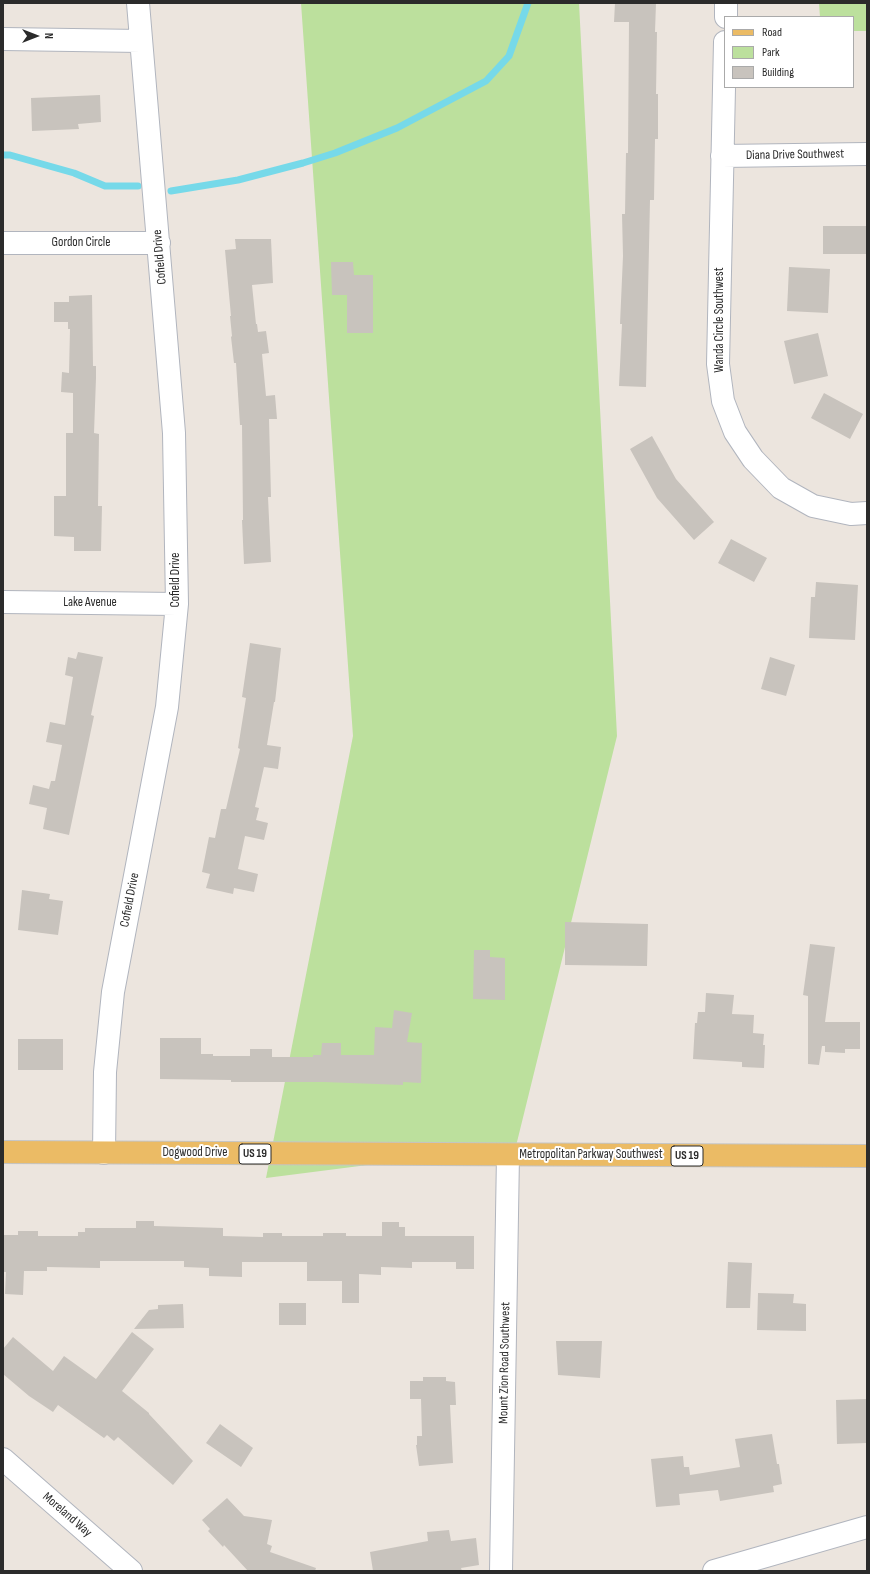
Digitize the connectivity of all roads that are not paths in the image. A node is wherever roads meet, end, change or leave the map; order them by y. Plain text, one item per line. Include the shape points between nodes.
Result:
1 (138, 3) edge
2 (726, 3) edge
3 (726, 16) edge
4 (3, 39) edge
5 (141, 41) junction
6 (724, 80) edge
7 (867, 154) edge
8 (722, 156) junction
9 (3, 243) edge
10 (159, 243) junction
11 (867, 513) edge
12 (3, 602) edge
13 (177, 604) junction
14 (3, 1152) edge
15 (104, 1153) junction
16 (508, 1155) junction
17 (867, 1156) edge
18 (3, 1459) edge
19 (867, 1527) edge
20 (132, 1571) edge
21 (501, 1571) edge
22 (714, 1571) edge

1 - 5 street, Cofield Drive
2 - 3 street
4 - 5 street
5 - 10 street, Cofield Drive
6 - 8 street, Wanda Circle Southwest
7 - 8 street, Diana Drive Southwest
8 - 11 street, Wanda Circle Southwest via 718,364 723,401 735,432 753,459 781,488 813,506 851,514
9 - 10 street, Gordon Circle
10 - 13 street, Cofield Drive via 174,433
12 - 13 street, Lake Avenue
13 - 15 street, Cofield Drive via 167,707 113,992 105,1072
14 - 15 main road, Dogwood Drive / US 19
15 - 16 main road, Dogwood Drive / US 19
16 - 17 main road, Metropolitan Parkway Southwest / US 19
16 - 21 street, Mount Zion Road Southwest
18 - 20 street, Moreland Way
19 - 22 street

